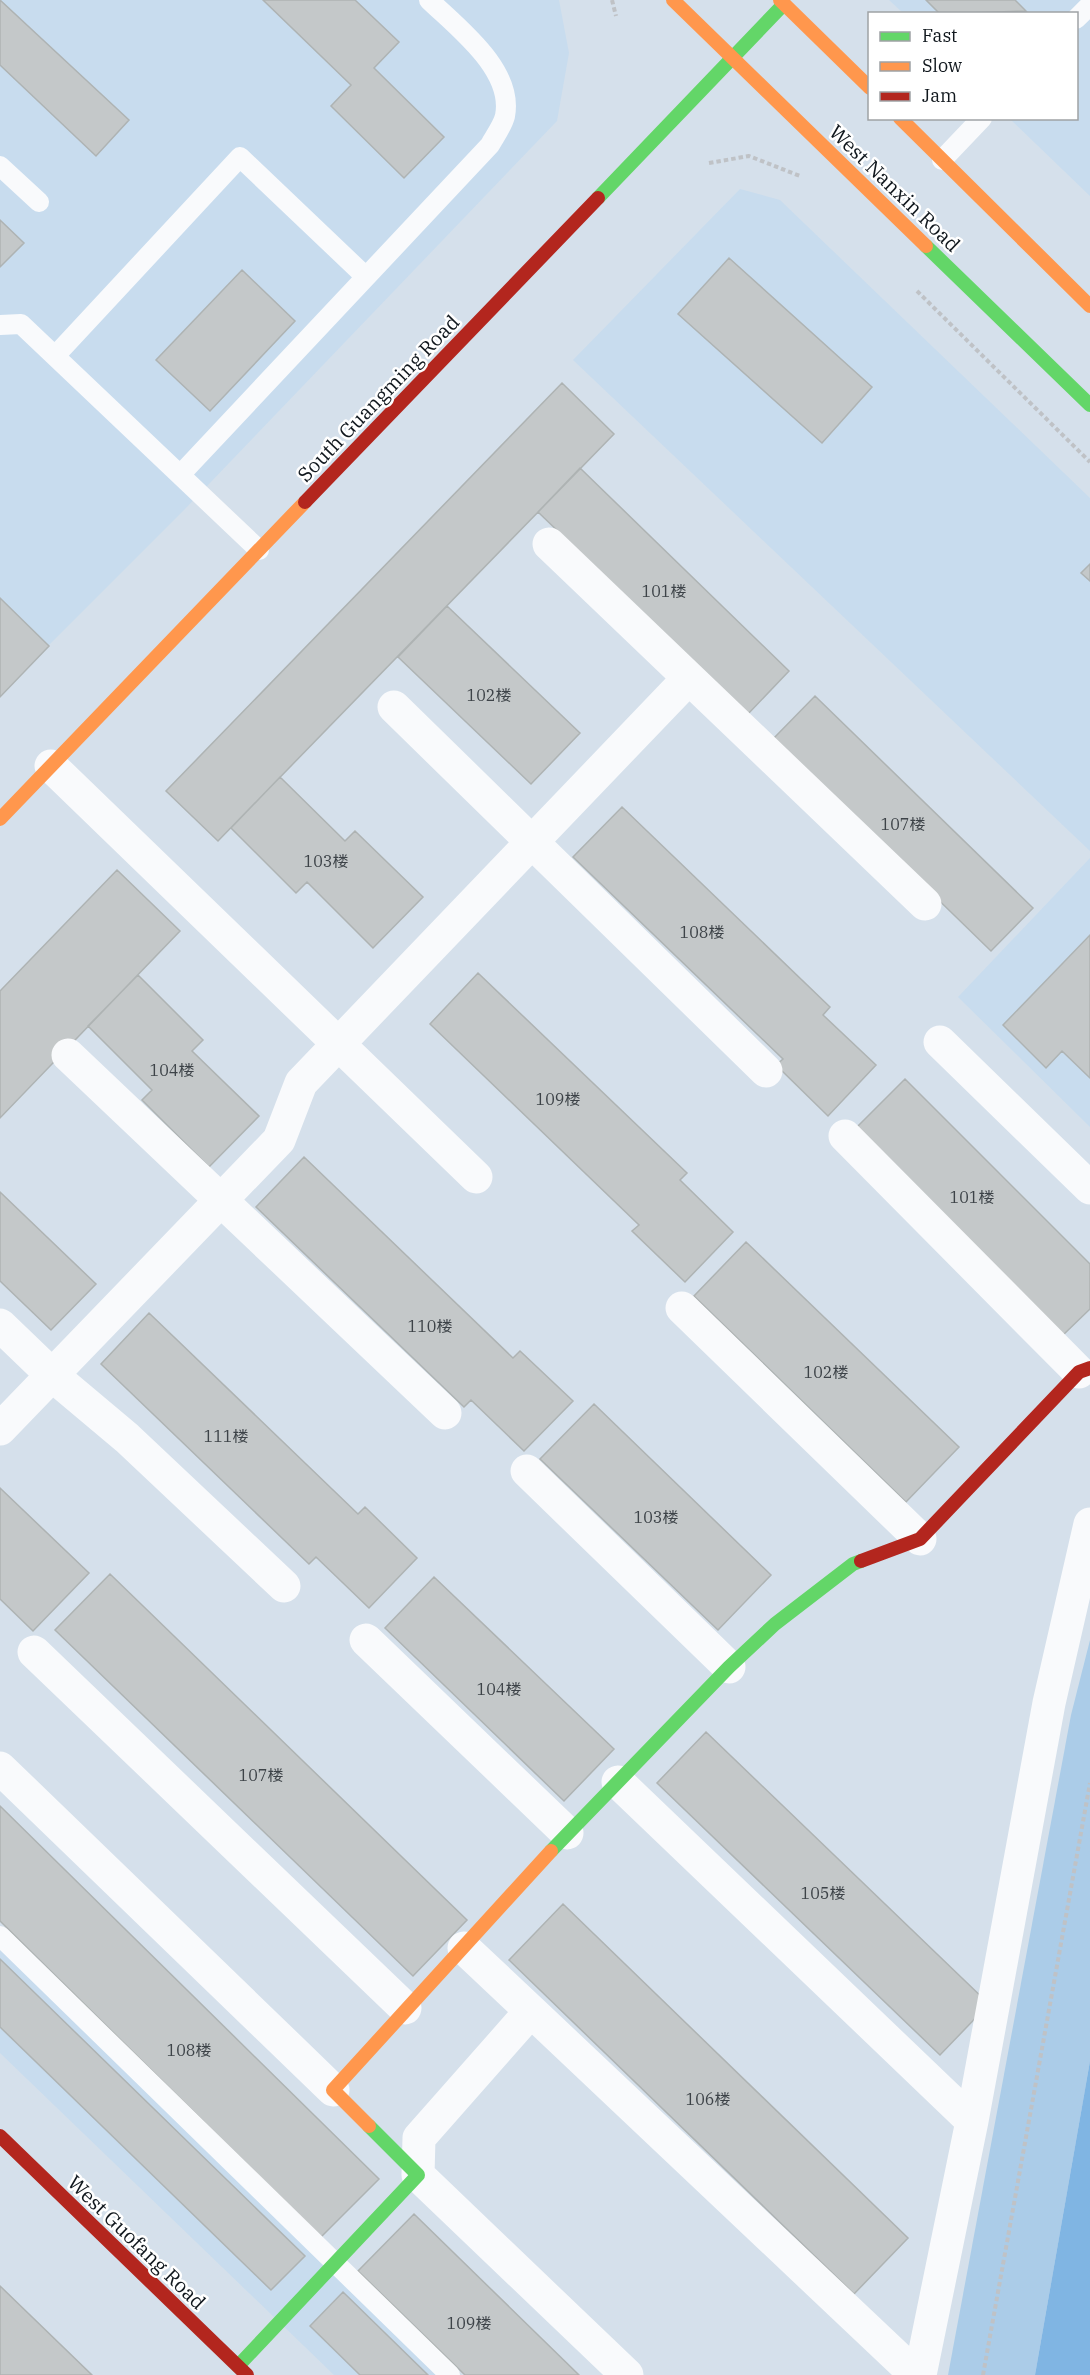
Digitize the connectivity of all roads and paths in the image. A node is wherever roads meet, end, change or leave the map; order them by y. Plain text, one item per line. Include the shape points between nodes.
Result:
1 (429, 0) edge
2 (612, 0) edge
3 (673, 0) edge
4 (782, 2) edge
5 (1090, 5) edge
6 (616, 16) dead end
7 (1078, 18) edge
8 (733, 58) junction
9 (868, 86) edge
10 (902, 120) edge
11 (980, 120) edge
12 (942, 160) junction
13 (709, 163) dead end
14 (0, 166) edge
15 (807, 183) dead end
16 (39, 202) dead end
17 (366, 277) junction
18 (915, 290) dead end
19 (1090, 306) edge
20 (0, 325) edge
21 (55, 356) junction
22 (1090, 405) edge
23 (1090, 462) edge
24 (180, 475) junction
25 (549, 544) dead end
26 (259, 550) junction
27 (688, 678) junction
28 (394, 707) dead end
29 (51, 766) junction
30 (0, 819) edge
31 (531, 841) junction
32 (925, 904) dead end
33 (940, 1042) dead end
34 (338, 1044) junction
35 (68, 1055) dead end
36 (766, 1071) dead end
37 (845, 1136) dead end
38 (476, 1177) dead end
39 (1090, 1188) edge
40 (222, 1201) junction
41 (682, 1308) dead end
42 (0, 1325) edge
43 (1085, 1370) edge
44 (52, 1376) junction
45 (445, 1413) dead end
46 (0, 1429) edge
47 (527, 1470) dead end
48 (1090, 1524) edge
49 (920, 1539) junction
50 (284, 1586) dead end
51 (366, 1640) dead end
52 (34, 1652) dead end
53 (729, 1667) junction
54 (0, 1768) edge
55 (618, 1782) junction
56 (1090, 1783) edge
57 (1089, 1800) edge
58 (567, 1833) junction
59 (0, 1936) edge
60 (464, 1948) junction
61 (405, 2008) junction
62 (531, 2011) junction
63 (333, 2090) junction
64 (972, 2121) junction
65 (0, 2136) edge
66 (418, 2175) junction
67 (335, 2263) junction
68 (242, 2370) edge
69 (450, 2375) edge
70 (627, 2375) edge
71 (918, 2375) edge
72 (983, 2375) edge

1 - 17 lane via 489,58 502,84 505,116 490,145
2 - 6 path
3 - 8 main road, West Nanxin Road
4 - 8 main road, South Guangming Road
4 - 9 main road
5 - 7 lane
8 - 22 main road, West Nanxin Road
8 - 26 main road, South Guangming Road
10 - 12 main road
11 - 12 lane
12 - 19 main road
13 - 15 path via 748,156 799,175
14 - 16 lane
17 - 21 lane via 240,157
17 - 24 lane
18 - 23 path
20 - 21 lane via 21,324
21 - 24 lane
24 - 26 lane
25 - 27 street
26 - 29 main road, South Guangming Road
27 - 31 street
27 - 32 street
28 - 31 street
29 - 30 main road, South Guangming Road
29 - 34 street
31 - 34 street
31 - 36 street
33 - 39 street
34 - 38 street
34 - 40 street via 301,1083 279,1140
35 - 40 street
37 - 43 street
40 - 44 street
40 - 45 street
41 - 49 street
42 - 44 street
43 - 49 main road
44 - 46 street
44 - 50 street via 127,1438
47 - 53 street
48 - 64 street via 1049,1703
49 - 53 main road via 853,1564 775,1624
51 - 58 street
52 - 61 street
53 - 55 main road
54 - 63 street
55 - 58 main road
55 - 64 street
56 - 57 path
57 - 72 path
58 - 60 main road
59 - 67 lane
60 - 61 main road
60 - 62 street
61 - 63 main road via 381,2040
62 - 66 street via 419,2138
62 - 71 street
63 - 66 main road
64 - 71 street
65 - 68 main road, West Guofang Road
66 - 67 main road
66 - 70 street
67 - 68 main road
67 - 69 lane

